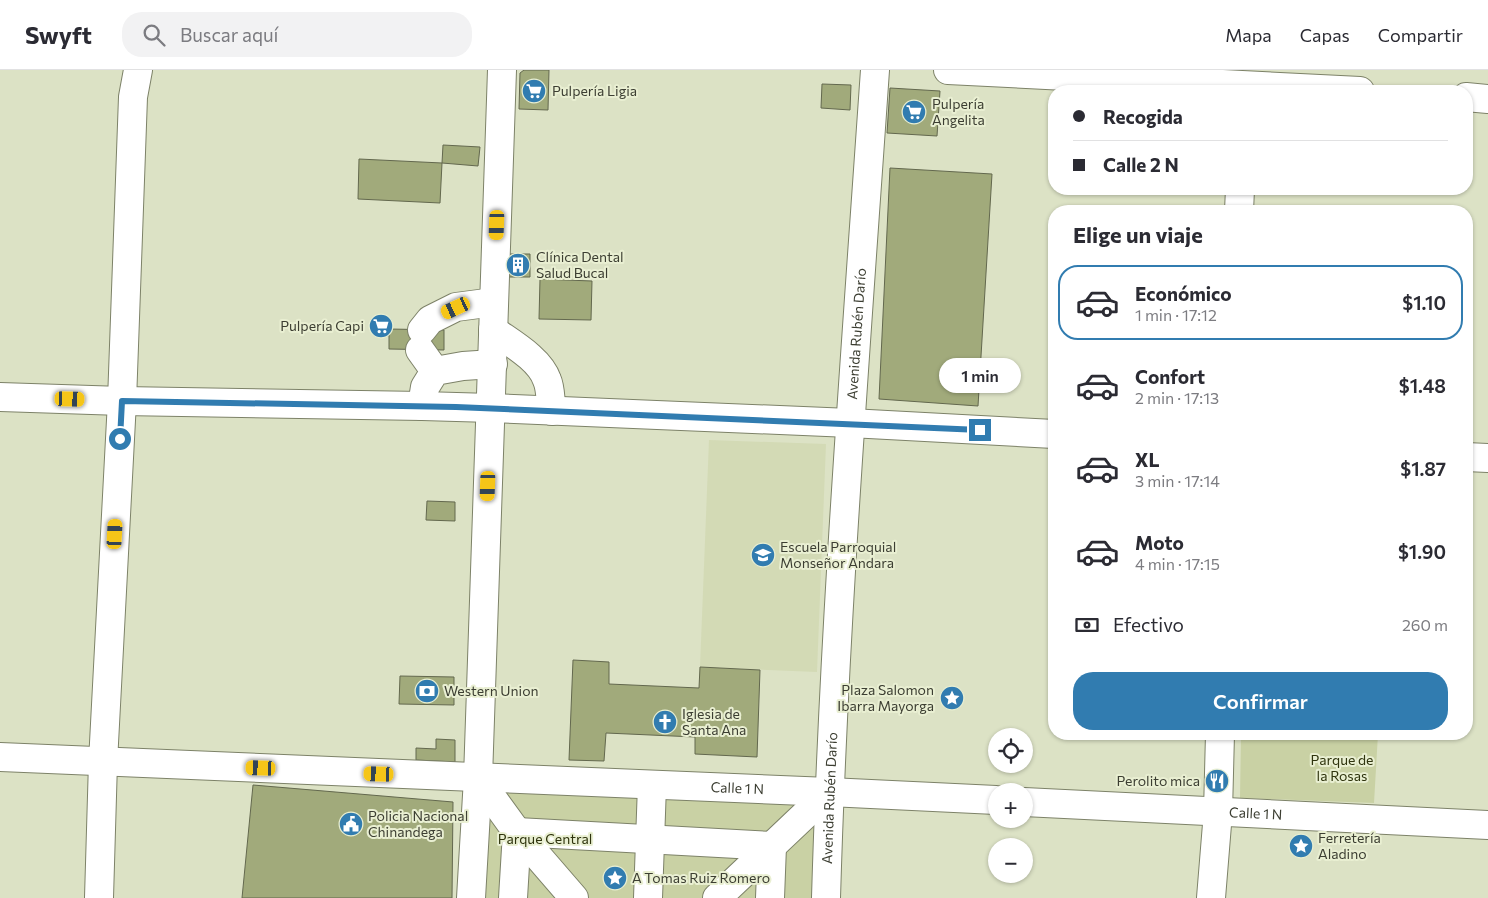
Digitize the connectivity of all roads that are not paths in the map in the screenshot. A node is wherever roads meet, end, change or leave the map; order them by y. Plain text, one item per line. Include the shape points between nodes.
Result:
1 (138, 70) edge
2 (502, 70) edge
3 (875, 70) edge
4 (948, 70) edge
5 (1245, 82) edge
6 (1283, 85) edge
7 (1473, 98) edge
8 (1488, 99) edge
9 (494, 302) junction
10 (494, 330) junction
11 (426, 350) junction
12 (493, 364) junction
13 (0, 397) edge
14 (122, 401) junction
15 (422, 406) junction
16 (491, 408) junction
17 (552, 410) junction
18 (850, 423) junction
19 (1048, 434) edge
20 (1473, 457) edge
21 (1488, 458) edge
22 (1220, 740) edge
23 (0, 757) edge
24 (104, 762) junction
25 (478, 778) junction
26 (652, 785) junction
27 (829, 792) junction
28 (988, 800) edge
29 (1033, 802) edge
30 (1218, 812) junction
31 (1488, 825) edge
32 (516, 832) junction
33 (650, 840) junction
34 (772, 846) junction
35 (99, 898) edge
36 (471, 898) edge
37 (512, 898) edge
38 (574, 898) edge
39 (648, 898) edge
40 (717, 898) edge
41 (770, 898) edge
42 (826, 898) edge
43 (1211, 898) edge

1 - 14 street via 133,97
2 - 9 street
3 - 18 street, Avenida Rubén Darío
4 - 5 street
5 - 6 street
7 - 8 street
9 - 10 street
9 - 11 street via 456,308 430,320
10 - 12 street
10 - 17 street via 540,367 548,380
11 - 12 street via 462,366
11 - 15 street
12 - 16 street
13 - 14 street
14 - 15 street
14 - 24 street
15 - 16 street
16 - 17 street
16 - 25 street
17 - 18 street
18 - 19 street
18 - 27 street, Avenida Rubén Darío
20 - 21 street
22 - 30 street
23 - 24 street, Calle 1 N
24 - 25 street, Calle 1 N
24 - 35 street
25 - 26 street, Calle 1 N
25 - 32 street
25 - 36 street
26 - 27 street, Calle 1 N
26 - 33 street
27 - 28 street, Calle 1 N
27 - 34 street
27 - 42 street, Avenida Rubén Darío
29 - 30 street, Calle 1 N
30 - 31 street, Calle 1 N
30 - 43 street
32 - 33 street
32 - 37 street
32 - 38 street
33 - 34 street
33 - 39 street
34 - 40 street
34 - 41 street

